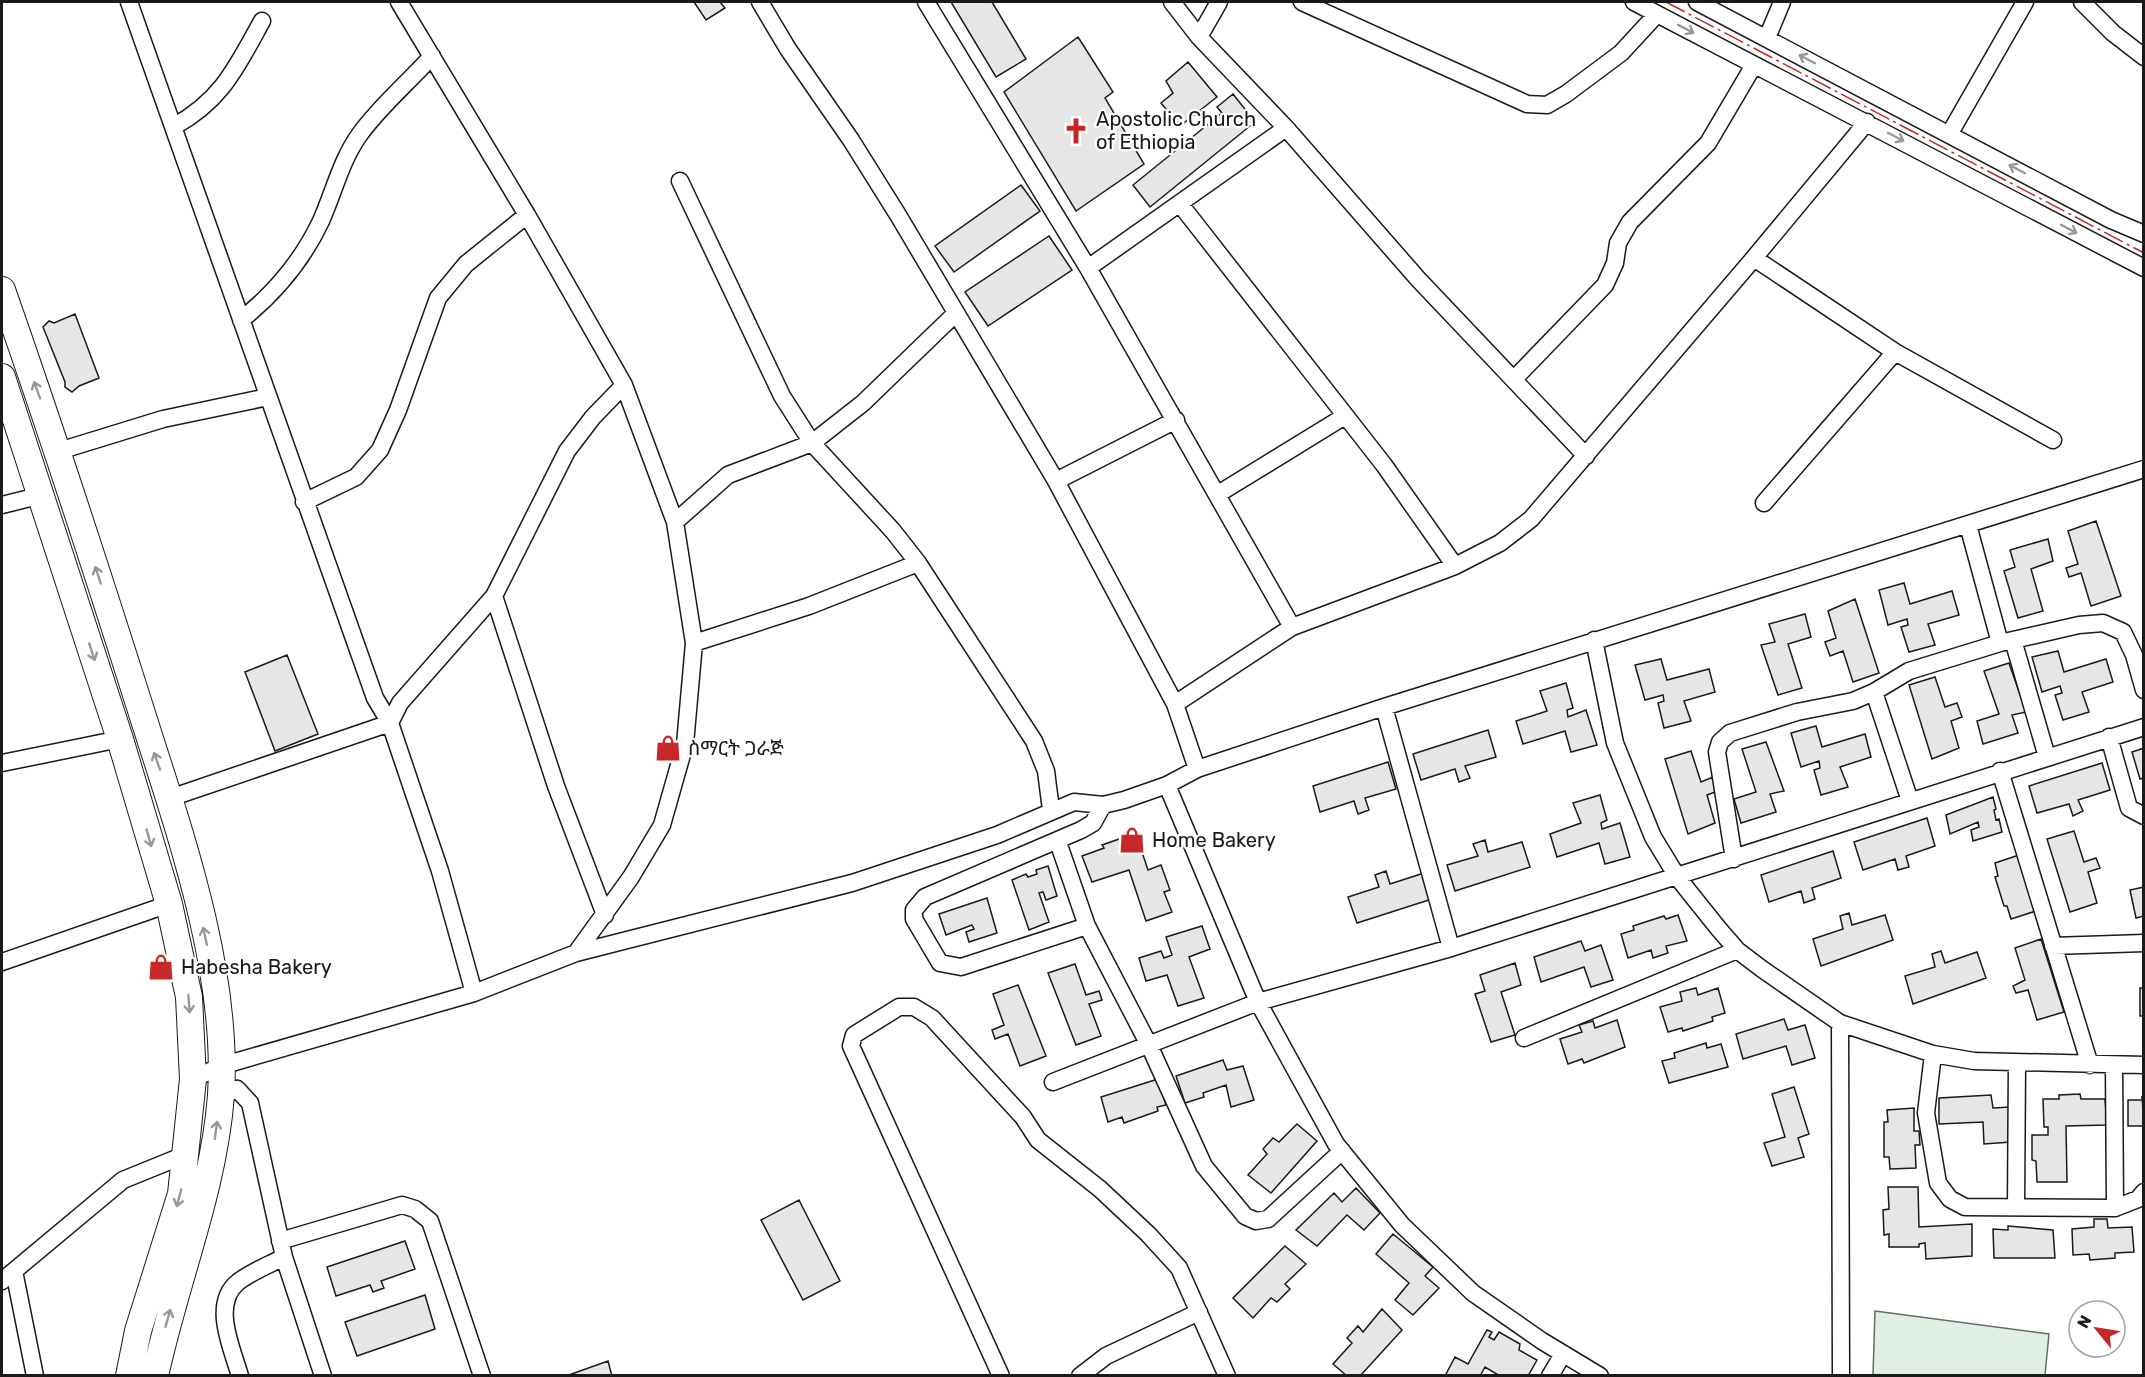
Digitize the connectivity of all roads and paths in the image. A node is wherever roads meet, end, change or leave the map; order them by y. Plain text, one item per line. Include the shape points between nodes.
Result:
1 (129, 2) edge
2 (399, 2) edge
3 (760, 2) edge
4 (926, 2) edge
5 (1172, 2) edge
6 (1219, 2) edge
7 (1302, 2) edge
8 (1634, 2) edge
9 (1697, 2) edge
10 (1782, 2) edge
11 (2025, 2) edge
12 (2082, 2) edge
13 (1657, 14) junction
14 (262, 21) dead end
15 (1198, 37) junction
16 (1767, 38) junction
17 (432, 56) junction
18 (2144, 57) edge
19 (1754, 65) junction
20 (1827, 70) junction
21 (1816, 96) junction
22 (1867, 122) junction
23 (173, 127) junction
24 (1286, 128) junction
25 (1950, 133) junction
26 (680, 181) dead end
27 (1180, 204) junction
28 (527, 215) junction
29 (2144, 234) edge
30 (1754, 258) junction
31 (1088, 268) junction
32 (2144, 268) edge
33 (2, 290) edge
34 (955, 314) junction
35 (241, 320) junction
36 (1895, 352) junction
37 (2, 377) edge
38 (1515, 378) junction
39 (624, 385) junction
40 (268, 397) junction
41 (1345, 416) junction
42 (1176, 420) junction
43 (2053, 440) dead end
44 (812, 443) junction
45 (59, 451) junction
46 (1586, 456) junction
47 (2144, 469) edge
48 (1056, 481) junction
49 (1218, 494) junction
50 (42, 495) junction
51 (304, 502) junction
52 (1764, 503) dead end
53 (2, 505) edge
54 (675, 522) junction
55 (1968, 525) junction
56 (918, 563) junction
57 (1455, 566) junction
58 (494, 596) junction
59 (1292, 627) junction
60 (1594, 640) junction
61 (2007, 641) junction
62 (694, 643) junction
63 (2144, 690) edge
64 (1874, 692) junction
65 (1175, 704) junction
66 (1384, 707) junction
67 (390, 723) junction
68 (2144, 727) edge
69 (2109, 737) junction
70 (120, 739) junction
71 (2047, 757) junction
72 (2, 763) edge
73 (1197, 769) junction
74 (2000, 771) junction
75 (1167, 785) junction
76 (170, 798) junction
77 (1910, 801) junction
78 (1103, 805) junction
79 (1051, 810) junction
80 (2144, 816) edge
81 (1058, 842) junction
82 (1734, 859) junction
83 (1678, 878) junction
84 (169, 904) junction
85 (605, 915) junction
86 (1087, 926) junction
87 (2144, 943) edge
88 (2054, 946) junction
89 (1451, 948) junction
90 (1737, 950) junction
91 (576, 953) junction
92 (2, 962) edge
93 (474, 993) junction
94 (1258, 1002) junction
95 (1840, 1023) junction
96 (1524, 1038) dead end
97 (1149, 1045) junction
98 (1933, 1054) junction
99 (2018, 1063) junction
100 (2090, 1065) junction
101 (2114, 1065) junction
102 (2144, 1065) edge
103 (221, 1066) junction
104 (193, 1079) junction
105 (1053, 1082) dead end
106 (221, 1096) junction
107 (1342, 1151) junction
108 (187, 1154) junction
109 (2144, 1192) edge
110 (2016, 1207) junction
111 (2115, 1208) junction
112 (282, 1249) junction
113 (8, 1276) edge
114 (1199, 1312) junction
115 (1563, 1354) junction
116 (35, 1376) edge
117 (129, 1376) edge
118 (155, 1376) edge
119 (240, 1376) edge
120 (323, 1376) edge
121 (482, 1376) edge
122 (1001, 1376) edge
123 (1080, 1376) edge
124 (1227, 1376) edge
125 (1550, 1376) edge
126 (1600, 1376) edge
127 (1841, 1376) edge

1 - 23 street
2 - 17 street
3 - 34 street via 851,140
4 - 31 street
5 - 15 street
6 - 15 street
7 - 13 street via 1527,104 1547,105 1621,53
8 - 13 street
9 - 16 street
10 - 16 street
11 - 25 street
12 - 18 street
13 -> 19 street
14 - 23 street via 219,94 194,116
15 - 24 street
20 -> 16 street
17 - 28 street
17 - 35 street via 360,134 300,260 267,299
19 - 21 street
19 - 38 street via 1707,143 1630,222 1618,243 1615,263 1605,285
20 - 21 street
20 - 25 street
21 - 22 street
22 - 30 street
22 -> 32 street
23 - 35 street
24 - 27 street
24 - 38 street via 1418,279
29 -> 25 street
26 - 44 street via 782,396
27 - 31 street
27 - 41 street
28 - 39 street
28 - 51 street via 466,264 438,298 380,450 356,477
30 - 36 street
30 - 46 street
31 - 42 street
45 -> 33 main road
34 - 44 street via 863,403
34 - 48 street
35 - 40 street
36 - 43 street
36 - 52 street
37 - 50 main road
38 - 46 street
39 - 54 street
39 - 58 street via 567,451
40 - 45 street via 163,419
40 - 51 street
41 - 49 street
41 - 57 street
42 - 48 street
42 - 49 street
44 - 54 street via 728,475
44 - 56 street
76 -> 45 main road
46 - 57 street via 1531,519 1500,543
47 - 55 street
48 - 65 street
49 - 59 street
50 - 53 street
50 -> 70 main road
51 - 67 street via 375,698
54 - 62 street
55 - 60 street
55 - 61 street
56 - 62 street via 809,606
56 - 79 street via 1034,741 1046,771
57 - 59 street
58 - 67 street via 400,703
58 - 85 street via 556,786
59 - 65 street
60 - 66 street
60 - 83 street via 1615,743 1653,837
61 - 63 street via 2079,624 2103,623 2123,632
61 - 64 street via 1909,671
61 - 71 street
62 - 85 street via 686,744 662,825
64 - 77 street
64 - 82 street via 1854,701 1797,712 1730,733 1720,742 1717,752
65 - 73 street
66 - 73 street
66 - 89 street
67 - 76 street
67 - 93 street via 440,871
68 - 69 street
69 - 71 street
69 - 80 street via 2129,808
70 - 72 street
70 -> 84 main road
71 - 74 street
73 - 75 street
74 - 77 street
74 - 88 street
75 - 78 street
75 - 94 street
103 -> 76 main road via 214,981
77 - 82 street
78 - 79 street via 1074,802
78 - 81 street via 1092,823
79 - 91 street via 997,835 852,884
81 - 86 street
81 - 86 street via 925,897 914,910 914,919 940,963 949,967 961,967
82 - 83 street
83 - 89 street
83 - 90 street
84 - 92 street
84 -> 104 main road via 189,997
85 - 91 street
86 - 97 street
87 - 88 street
88 - 100 street
89 - 94 street
90 - 95 street
90 - 96 street
91 - 93 street
93 - 103 street
94 - 97 street
94 - 107 street
95 - 98 street
95 - 127 street
97 - 105 street
97 - 107 street via 1204,1167 1245,1216 1256,1221 1268,1219
98 - 99 street
98 - 110 street via 1926,1113 1938,1183 1950,1199 1965,1207
99 - 100 street
99 - 110 street
100 - 101 street
101 - 102 street
101 - 111 street
103 - 104 street
103 - 106 main road
104 - 108 main road
106 - 112 street via 237,1089 250,1103
118 -> 106 main road via 210,1172
107 - 115 street via 1402,1225 1473,1293
108 - 113 street via 123,1180
108 -> 117 main road via 181,1194 138,1331
109 - 111 street via 2138,1199
110 - 111 street
112 - 119 street via 237,1283 227,1298 224,1317
112 - 120 street
112 - 121 street via 402,1205 415,1209 430,1221
113 - 116 street
114 - 122 street via 1179,1268 1148,1234 1038,1140 1023,1117 932,1018 914,1007 899,1007 854,1035 851,1046
114 - 123 street via 1106,1356
114 - 124 street
115 - 125 street
115 - 126 street

